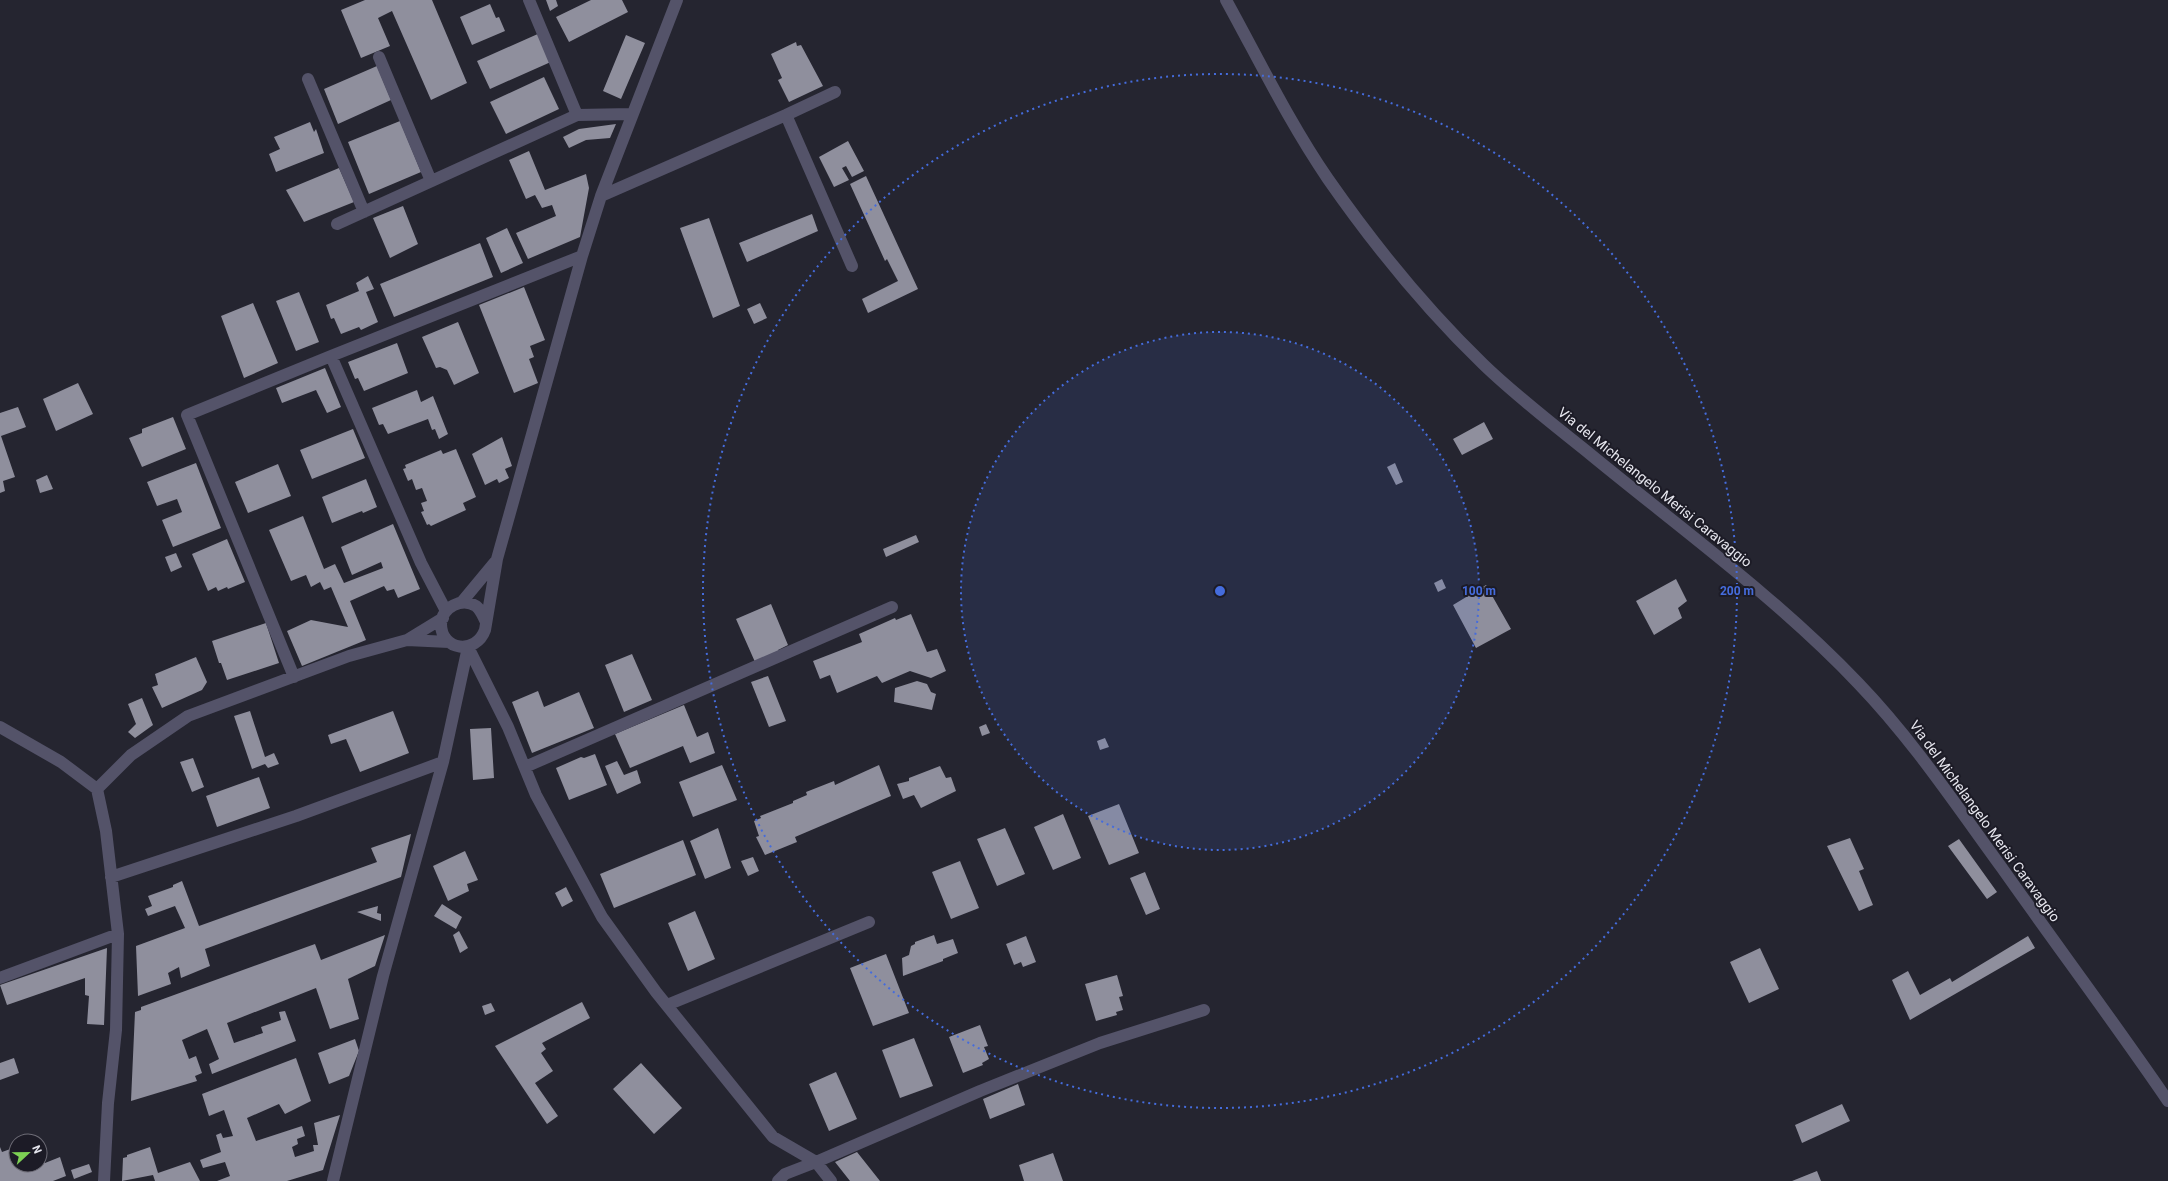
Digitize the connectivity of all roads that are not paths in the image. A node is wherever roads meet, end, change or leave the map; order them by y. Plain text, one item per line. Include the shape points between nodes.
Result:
1 (529, 0) edge
2 (677, 0) edge
3 (1226, 0) edge
4 (379, 57) dead end
5 (308, 79) dead end
6 (835, 92) dead end
7 (632, 114) junction
8 (577, 115) junction
9 (786, 115) junction
10 (431, 181) junction
11 (601, 196) junction
12 (364, 212) junction
13 (337, 224) dead end
14 (582, 256) junction
15 (852, 266) dead end
16 (331, 356) junction
17 (497, 559) junction
18 (461, 603) junction
19 (892, 607) dead end
20 (444, 614) junction
21 (486, 622) junction
22 (407, 640) junction
23 (449, 642) junction
24 (468, 647) junction
25 (294, 677) junction
26 (0, 727) edge
27 (443, 762) junction
28 (525, 767) junction
29 (96, 789) junction
30 (111, 877) junction
31 (869, 922) dead end
32 (118, 934) junction
33 (0, 978) edge
34 (667, 1005) junction
35 (1204, 1010) dead end
36 (2168, 1101) edge
37 (816, 1162) junction
38 (104, 1181) edge
39 (333, 1181) edge
40 (778, 1181) edge
41 (831, 1181) edge

1 - 8 street
2 - 7 street
3 - 36 street, Via del Michelangelo Merisi Caravaggio via 1293,122 1327,177 1422,301 1491,372 1734,571 1818,643 1859,684 1945,789
4 - 10 street
5 - 12 street
6 - 9 street
7 - 8 street
7 - 11 street
8 - 10 street
9 - 11 street
9 - 15 street
10 - 12 street
11 - 14 street
12 - 13 street
14 - 16 street
14 - 17 street
16 - 20 street
16 - 25 street via 187,416
17 - 18 street
17 - 21 street
18 - 20 street via 452,606
18 - 21 street via 476,606
19 - 28 street
20 - 22 street
20 - 23 street via 441,625
21 - 24 street via 482,637
22 - 23 street
22 - 25 street via 349,656
23 - 24 street via 459,647
24 - 27 street
24 - 28 street
25 - 29 street via 188,716 131,755
26 - 29 street via 61,762
27 - 30 street via 296,816
27 - 39 street via 384,976
28 - 34 street via 536,795 602,917
29 - 30 street via 106,831
30 - 32 street
31 - 34 street
32 - 33 street
32 - 38 street via 116,1030
34 - 37 street via 773,1137
35 - 37 street via 1100,1042
37 - 40 street via 785,1174
37 - 41 street

